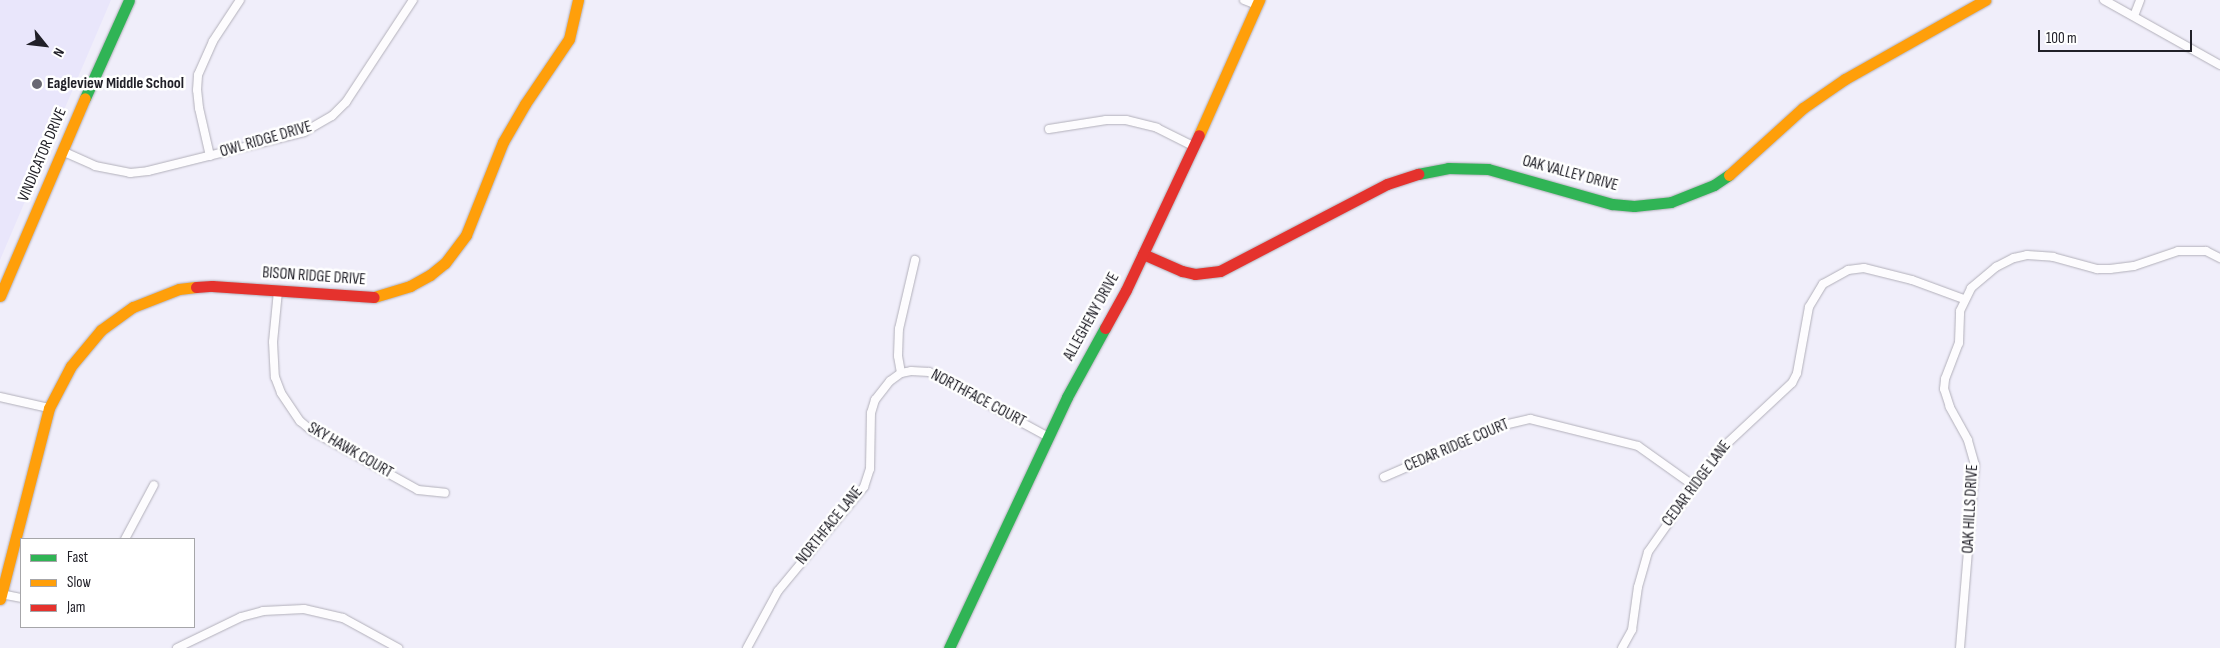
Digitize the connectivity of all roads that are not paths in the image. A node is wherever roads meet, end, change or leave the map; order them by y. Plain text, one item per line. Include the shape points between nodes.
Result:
1 (129, 0) edge
2 (240, 0) edge
3 (412, 0) edge
4 (578, 0) edge
5 (1244, 0) edge
6 (1985, 0) edge
7 (2104, 0) edge
8 (2140, 0) edge
9 (1258, 2) edge
10 (2134, 16) junction
11 (2220, 64) edge
12 (1049, 129) dead end
13 (1193, 146) junction
14 (62, 151) junction
15 (210, 156) junction
16 (1143, 254) junction
17 (2220, 258) edge
18 (916, 260) dead end
19 (278, 291) junction
20 (0, 296) edge
21 (1964, 299) junction
22 (901, 373) junction
23 (0, 397) edge
24 (49, 408) junction
25 (1048, 437) junction
26 (1384, 477) dead end
27 (154, 485) dead end
28 (1694, 486) junction
29 (445, 493) dead end
30 (126, 538) edge
31 (1, 596) edge
32 (20, 598) edge
33 (177, 648) edge
34 (398, 648) edge
35 (747, 648) edge
36 (949, 648) edge
37 (1622, 648) edge
38 (1960, 648) edge

1 - 14 street, VINDICATOR DRIVE
2 - 15 street via 213,41 198,75 198,108
3 - 15 street, OWL RIDGE DRIVE via 346,102 332,116 304,132
4 - 19 street, BISON RIDGE DRIVE via 570,39 514,122 492,168 473,221 457,249 445,262 410,286 372,297
5 - 9 street
6 - 16 street, OAK VALLEY DRIVE via 1837,84 1803,108 1730,174 1671,202 1634,206 1612,204 1488,169 1448,168 1412,174 1387,184 1220,271 1195,274
7 - 10 street
8 - 10 street
9 - 13 street, ALLEGHENY DRIVE
10 - 11 street
12 - 13 street via 1126,120 1157,128
13 - 16 street, ALLEGHENY DRIVE
14 - 15 street, OWL RIDGE DRIVE via 94,166 130,173
14 - 20 street, VINDICATOR DRIVE
16 - 25 street, ALLEGHENY DRIVE
17 - 21 street, OAK HILLS DRIVE via 2206,251 2178,251 2134,266 2104,269 2053,257 2027,255 1996,267 1979,279
18 - 22 street via 899,329
19 - 24 street, BISON RIDGE DRIVE via 194,287 141,302 101,330 71,366
19 - 29 street, SKY HAWK COURT via 273,360 278,385 290,409 312,431 418,490
21 - 28 street, CEDAR RIDGE LANE via 1881,271 1864,268 1835,275 1823,284 1809,307 1798,372 1792,384 1730,438
21 - 38 street, OAK HILLS DRIVE via 1960,311 1959,343 1944,389 1968,440 1975,465
22 - 25 street, NORTHFACE COURT via 920,371 941,377
22 - 35 street, NORTHFACE LANE via 881,390 875,400 871,413 870,469 864,487 785,580
23 - 24 street
24 - 31 street, BISON RIDGE DRIVE
25 - 36 street, ALLEGHENY DRIVE
26 - 28 street, CEDAR RIDGE COURT via 1504,425 1530,419 1638,446
27 - 30 street
28 - 37 street, CEDAR RIDGE LANE via 1648,552 1638,586 1632,630
31 - 32 street
33 - 34 street via 242,617 262,611 304,609 343,618

